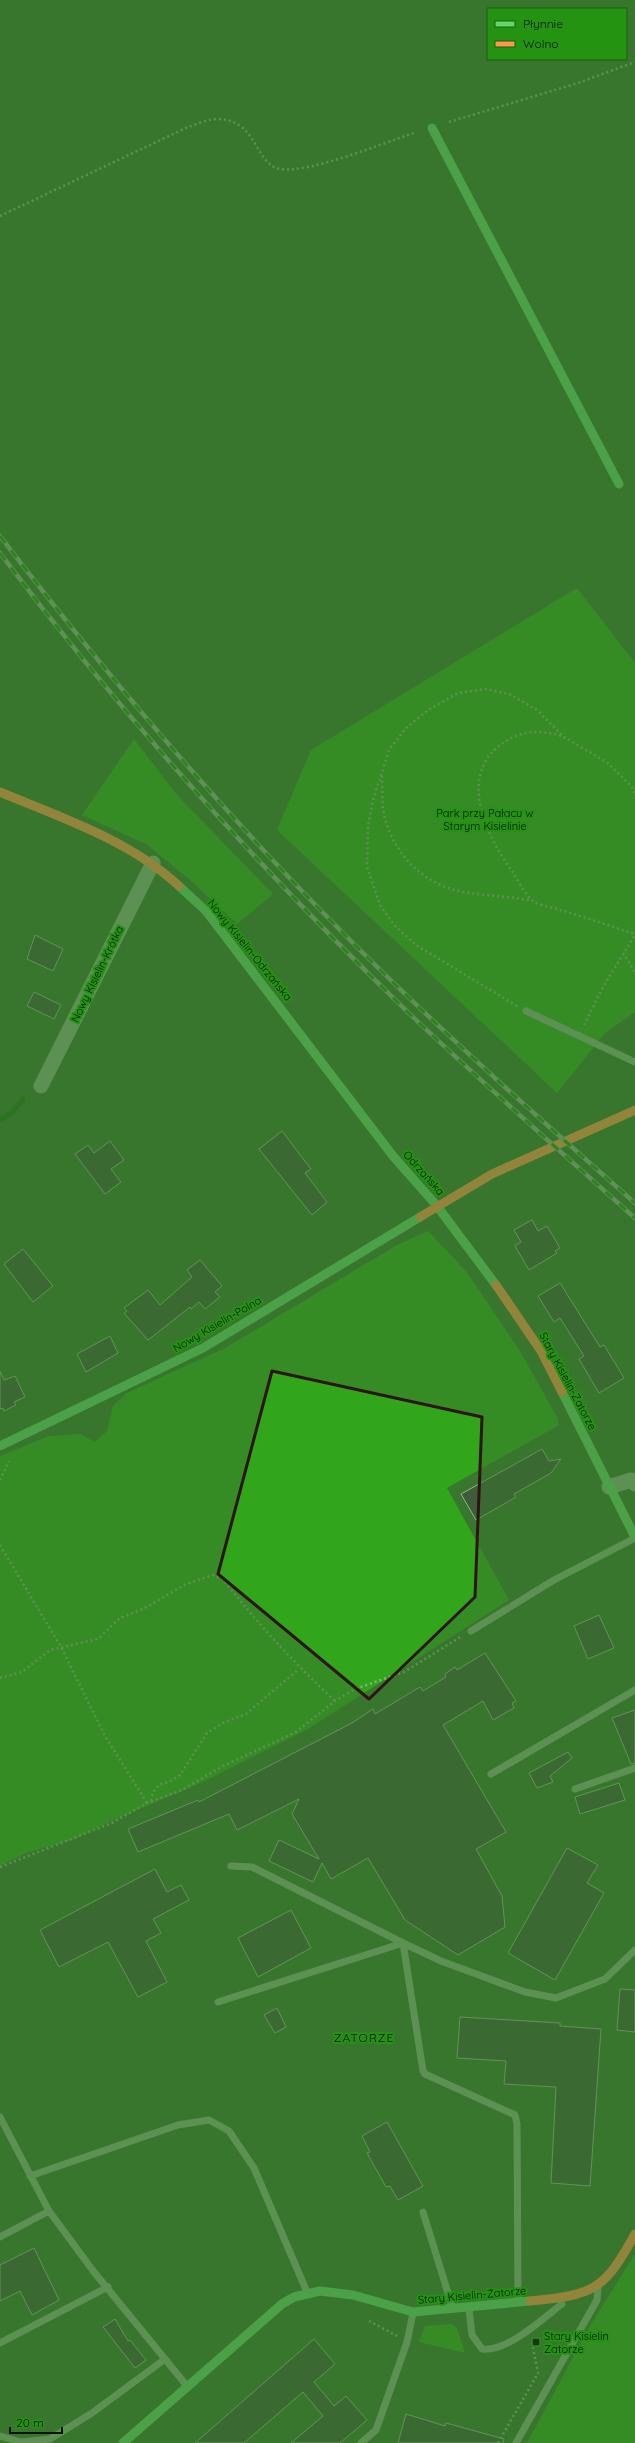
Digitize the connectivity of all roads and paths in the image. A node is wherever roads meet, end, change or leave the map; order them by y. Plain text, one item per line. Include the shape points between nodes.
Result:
1 (635, 62) edge
2 (432, 128) junction
3 (0, 216) edge
4 (619, 484) dead end
5 (564, 737) junction
6 (382, 774) junction
7 (0, 792) edge
8 (635, 794) edge
9 (153, 863) junction
10 (534, 902) junction
11 (635, 935) edge
12 (623, 953) junction
13 (635, 972) edge
14 (526, 1011) joint
15 (579, 1037) junction
16 (635, 1062) edge
17 (41, 1086) dead end
18 (635, 1110) edge
19 (393, 1156) joint
20 (437, 1206) junction
21 (0, 1446) edge
22 (635, 1484) edge
23 (609, 1486) junction
24 (635, 1538) edge
25 (0, 1545) edge
26 (471, 1631) joint
27 (61, 1647) junction
28 (300, 1669) junction
29 (0, 1678) edge
30 (635, 1690) edge
31 (335, 1701) junction
32 (635, 1768) edge
33 (491, 1774) dead end
34 (575, 1789) dead end
35 (151, 1801) junction
36 (147, 1803) junction
37 (231, 1866) dead end
38 (0, 1867) edge
39 (403, 1943) junction
40 (635, 1950) edge
41 (218, 2002) dead end
42 (0, 2118) edge
43 (7, 2132) junction
44 (0, 2136) edge
45 (30, 2176) junction
46 (50, 2211) junction
47 (423, 2212) dead end
48 (635, 2234) edge
49 (0, 2237) edge
50 (598, 2285) junction
51 (108, 2287) junction
52 (308, 2292) junction
53 (572, 2297) junction
54 (518, 2302) junction
55 (469, 2307) junction
56 (452, 2309) junction
57 (413, 2312) junction
58 (368, 2320) dead end
59 (531, 2340) dead end
60 (407, 2342) junction
61 (0, 2343) edge
62 (165, 2359) junction
63 (187, 2386) junction
64 (0, 2436) edge
65 (367, 2441) edge
66 (123, 2443) edge
67 (498, 2443) edge
68 (516, 2443) edge

1 - 2 path via 578,83
2 - 3 path via 311,167 291,170 278,169 265,160 246,130 233,120 216,118 188,127
2 - 4 street
5 - 6 path via 537,710 509,694 486,689 469,690 458,693 428,710 406,728 388,750
5 - 8 path via 608,763 632,787
5 - 10 path via 538,731 509,739 487,756 479,779 479,799 486,826 497,851
6 - 10 path via 385,820 398,848 431,882 452,889
6 - 14 path via 368,826 367,867 380,905 394,925 416,945
7 - 9 street, Nowy Kisielin-Odrzańska via 120,843
9 - 17 street, Nowy Kisielin-Krótka
9 - 19 street, Nowy Kisielin-Odrzańska via 206,911
10 - 11 path
11 - 12 path
12 - 13 path
12 - 15 path
14 - 15 lane
15 - 16 lane
18 - 20 street, Nowy Kisielin-Polna via 492,1174
19 - 20 street, Odrzańska
20 - 21 street, Nowy Kisielin-Polna via 203,1348
20 - 23 street, Stary Kisielin-Zatorze via 541,1350
22 - 23 street via 631,1480
23 - 24 street, Stary Kisielin-Zatorze
24 - 26 lane via 554,1580
25 - 27 path
26 - 31 path via 404,1672 355,1689
27 - 28 path via 98,1639 120,1618 143,1609 186,1584 213,1575 223,1579
27 - 29 path via 50,1650 22,1672
27 - 36 path via 104,1736
28 - 31 path
28 - 35 path via 246,1714 207,1733 180,1775 159,1785 153,1792
30 - 33 lane
31 - 35 path via 296,1732 223,1766 182,1790
32 - 34 lane
35 - 36 path
36 - 38 path via 112,1823
37 - 39 lane via 252,1867
39 - 40 lane via 441,1961 525,1992 556,1998 605,1979
39 - 41 lane
39 - 54 lane via 423,2071 515,2115
42 - 43 lane
43 - 44 lane
43 - 45 lane
45 - 46 lane
45 - 52 lane via 178,2125 209,2120 229,2132 254,2168
46 - 49 lane
46 - 51 lane
47 - 56 lane
48 - 50 street, Stary Kisielin-Zatorze via 615,2270
50 - 53 street, Stary Kisielin-Zatorze
50 - 68 lane via 597,2300
51 - 61 lane
51 - 62 lane
52 - 57 street, Stary Kisielin-Zatorze via 336,2292
52 - 63 street, Stary Kisielin-Zatorze via 282,2304
53 - 54 street, Stary Kisielin-Zatorze
53 - 55 lane via 503,2347 491,2350 482,2349 472,2335
54 - 55 street, Stary Kisielin-Zatorze
55 - 56 street, Stary Kisielin-Zatorze
56 - 57 street, Stary Kisielin-Zatorze
57 - 60 lane
58 - 60 path
59 - 67 path via 538,2374
60 - 65 lane via 376,2430
62 - 63 lane
62 - 64 lane via 92,2413 50,2438 21,2442
63 - 66 street, Stary Kisielin-Zatorze

